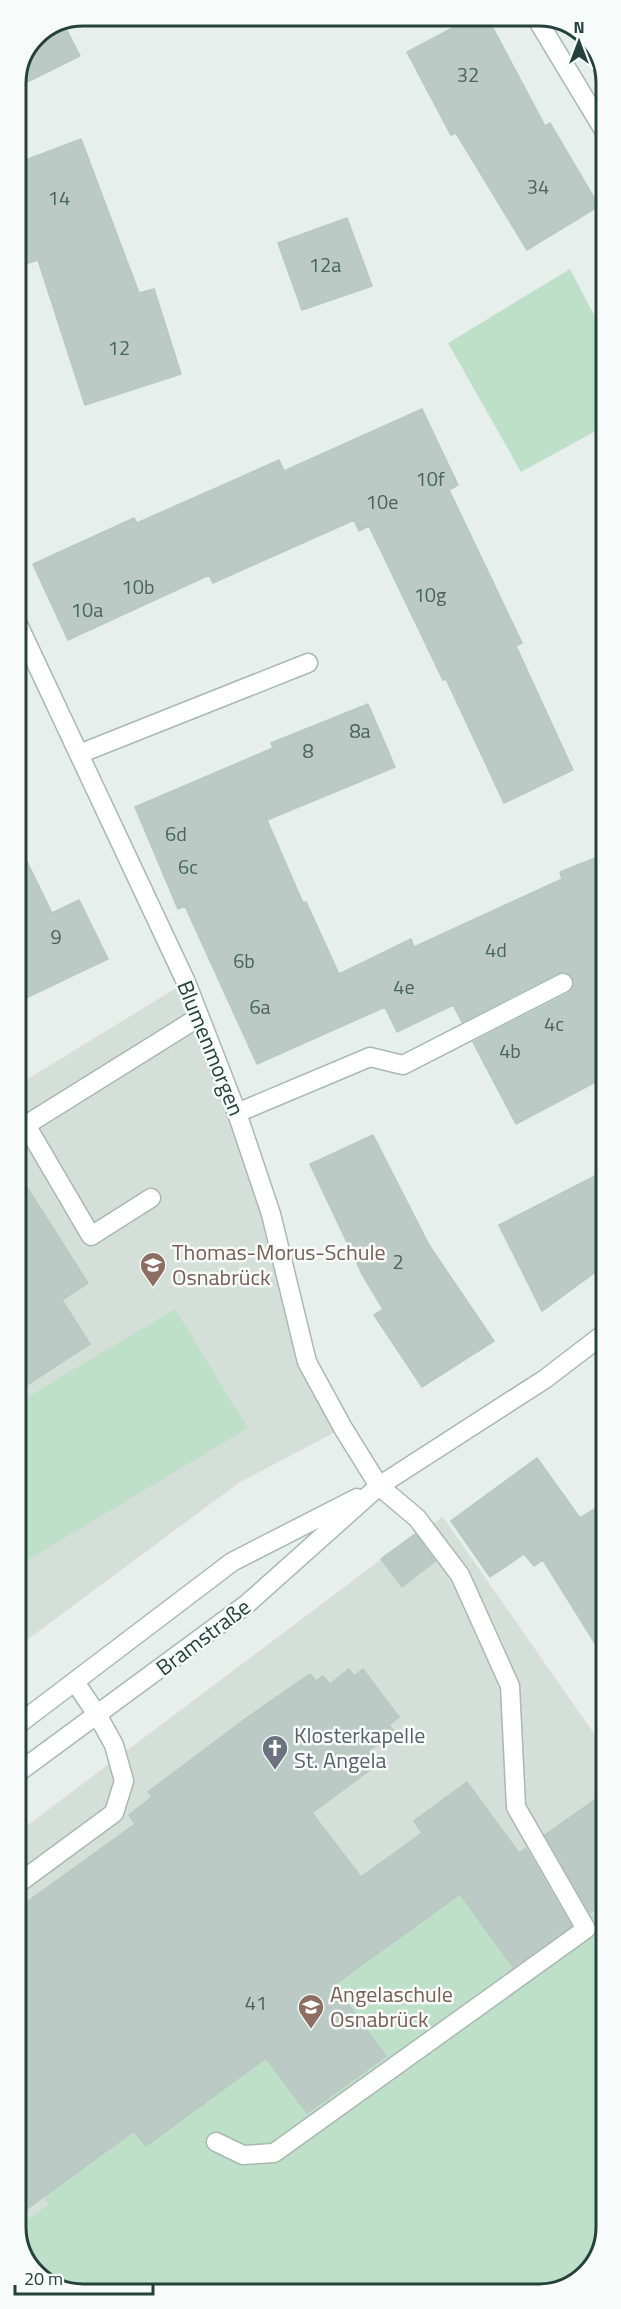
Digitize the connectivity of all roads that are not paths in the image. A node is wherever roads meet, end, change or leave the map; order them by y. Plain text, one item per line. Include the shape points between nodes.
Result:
1 (542, 26) edge
2 (596, 117) edge
3 (26, 641) edge
4 (308, 663) dead end
5 (79, 754) junction
6 (563, 983) dead end
7 (199, 1017) junction
8 (237, 1113) junction
9 (151, 1198) dead end
10 (596, 1340) edge
11 (380, 1486) junction
12 (75, 1682) junction
13 (98, 1716) junction
14 (26, 1719) edge
15 (26, 1767) edge
16 (26, 1878) edge
17 (216, 2142) dead end

1 - 2 street
3 - 5 street, Blumenmorgen
4 - 5 street
5 - 7 street, Blumenmorgen
6 - 8 street via 403,1065 370,1057
7 - 8 street, Blumenmorgen
7 - 9 street via 26,1125 91,1236
8 - 11 street, Blumenmorgen via 271,1214 308,1362
10 - 11 street, Bramstraße via 545,1379
11 - 12 street, Bramstraße via 232,1562
11 - 13 street, Bramstraße via 247,1604
11 - 17 street, Blumenmorgen via 417,1518 460,1575 510,1686 516,1807 586,1929 274,2153 243,2156
12 - 13 street
12 - 14 street, Bramstraße
13 - 15 street, Bramstraße
13 - 16 street via 114,1745 124,1781 114,1813

